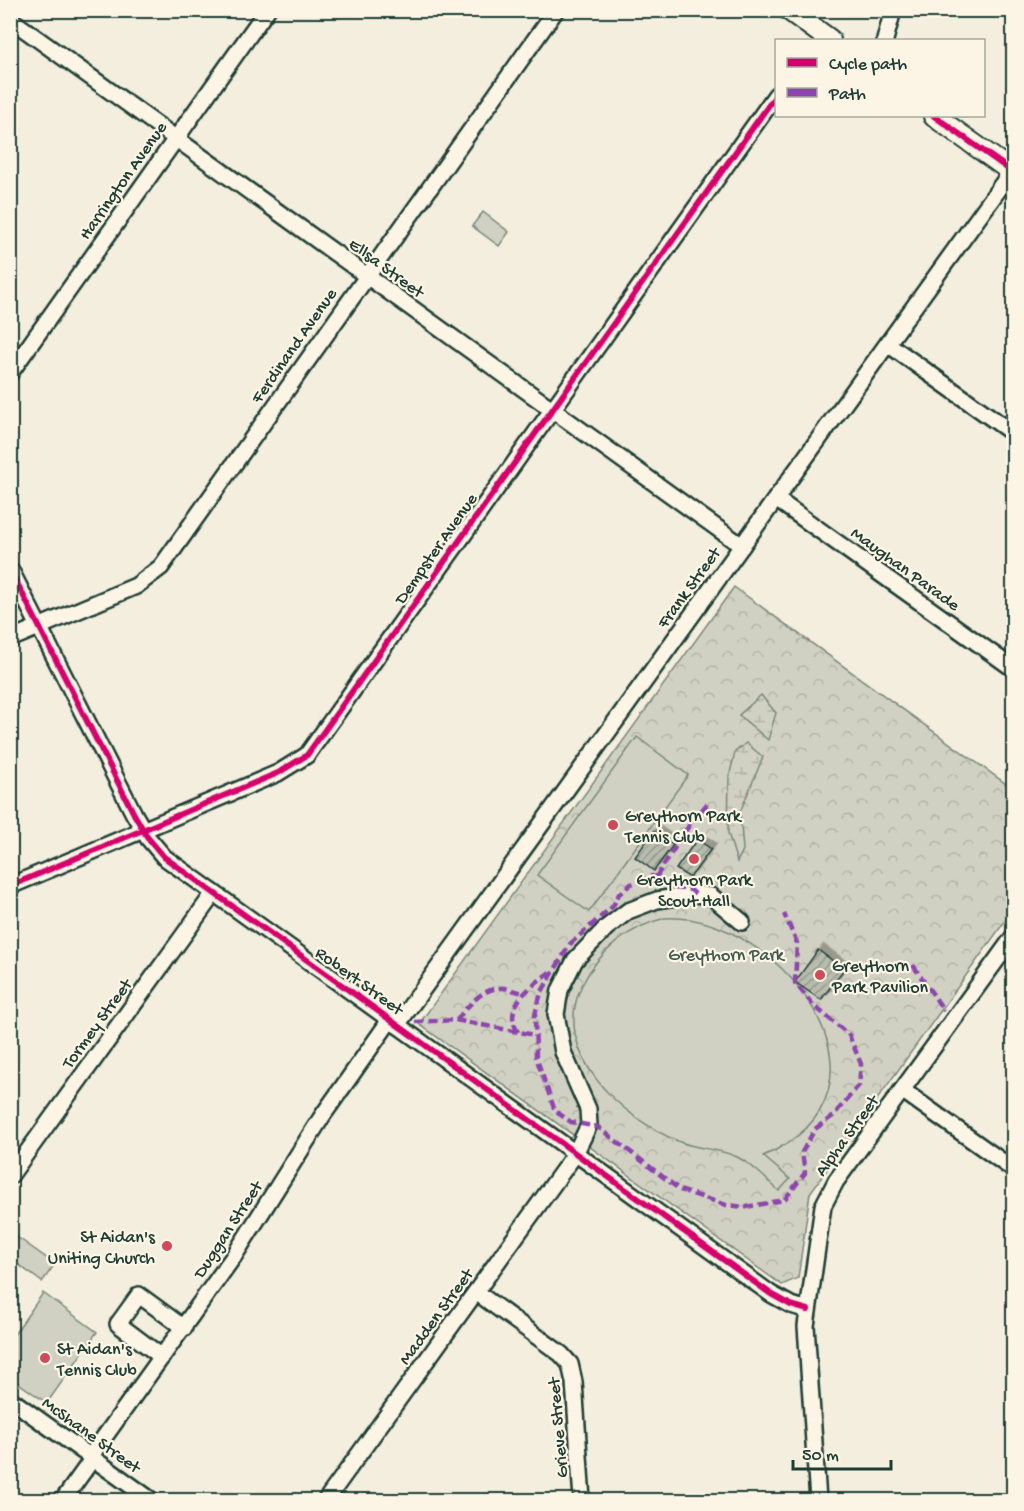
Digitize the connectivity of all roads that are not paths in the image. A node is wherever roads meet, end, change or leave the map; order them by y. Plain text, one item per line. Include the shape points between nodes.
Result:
1 (267, 10) edge
2 (556, 10) edge
3 (789, 10) edge
4 (894, 10) edge
5 (10, 19) edge
6 (822, 38) edge
7 (885, 39) edge
8 (775, 98) edge
9 (935, 117) edge
10 (176, 138) junction
11 (1012, 172) edge
12 (365, 275) junction
13 (888, 344) junction
14 (10, 373) edge
15 (552, 410) junction
16 (1014, 434) edge
17 (776, 499) junction
18 (742, 546) junction
19 (10, 569) edge
20 (40, 627) junction
21 (10, 639) edge
22 (1014, 669) edge
23 (143, 830) junction
24 (10, 886) edge
25 (214, 893) junction
26 (742, 922) dead end
27 (1014, 936) edge
28 (394, 1022) junction
29 (902, 1090) junction
30 (574, 1154) junction
31 (1014, 1170) edge
32 (10, 1176) edge
33 (476, 1292) junction
34 (808, 1310) junction
35 (184, 1328) junction
36 (162, 1357) junction
37 (10, 1400) edge
38 (92, 1458) junction
39 (63, 1500) edge
40 (152, 1500) edge
41 (326, 1500) edge
42 (582, 1500) edge
43 (818, 1500) edge

1 - 10 street, Harrington Avenue
2 - 12 street, Ferdinand Avenue
3 - 6 main road
4 - 7 street
5 - 10 street, Ellsa Street
8 - 15 street, Dempster Avenue
9 - 11 main road
10 - 12 street, Ellsa Street
10 - 14 street, Harrington Avenue
11 - 13 street, Frank Street
12 - 15 street, Ellsa Street
12 - 20 street, Ferdinand Avenue via 160,567 136,586
13 - 16 street
13 - 17 street, Frank Street
15 - 18 street, Ellsa Street
15 - 23 street, Dempster Avenue via 307,755 278,773
17 - 18 street, Frank Street
17 - 22 street, Maughan Parade
18 - 28 street, Frank Street
19 - 20 street, Robert Street
20 - 21 street, Ferdinand Avenue
20 - 23 street, Robert Street
23 - 24 street, Dempster Avenue
23 - 25 street, Robert Street via 164,857
25 - 28 street, Robert Street
25 - 32 street, Tormey Street
26 - 30 street, Madden Street via 711,896 695,894 657,900 627,911 575,960 560,990 556,1014 563,1052 588,1109 589,1125
27 - 29 street, Alpha Street
28 - 30 street, Robert Street
28 - 35 street, Duggan Street via 332,1102
29 - 31 street
29 - 34 street, Alpha Street via 825,1201
30 - 33 street, Madden Street
30 - 34 street, Robert Street via 771,1294
33 - 41 street, Madden Street
33 - 42 street, Grieve Street via 556,1349 570,1364
34 - 43 street, Alpha Street via 806,1336
35 - 36 street, Duggan Street
35 - 36 street via 139,1295 118,1324
36 - 38 street, Duggan Street
37 - 38 street, McShane Street
38 - 39 street, Duggan Street
38 - 40 street, McShane Street

